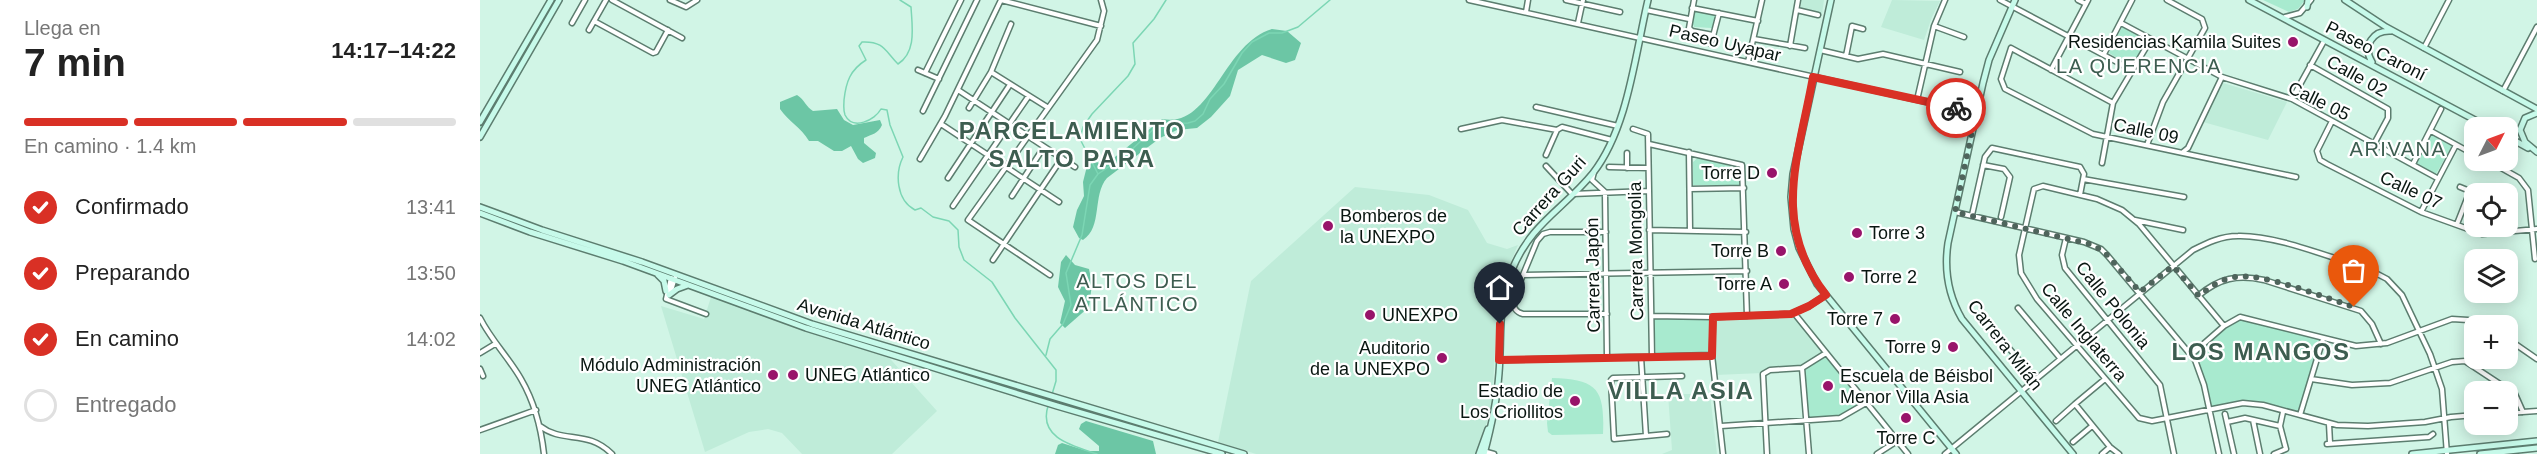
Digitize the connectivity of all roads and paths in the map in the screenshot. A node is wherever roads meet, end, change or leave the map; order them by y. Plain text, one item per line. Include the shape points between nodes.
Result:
1 (551, 0) edge
2 (559, 0) edge
3 (585, 0) edge
4 (606, 0) edge
5 (612, 0) edge
6 (670, 0) edge
7 (697, 0) edge
8 (961, 0) edge
9 (977, 0) edge
10 (1001, 0) edge
11 (1101, 0) edge
12 (1469, 0) edge
13 (1528, 0) edge
14 (1566, 0) edge
15 (1648, 0) edge
16 (1694, 0) edge
17 (1762, 0) edge
18 (1798, 0) edge
19 (1831, 0) edge
20 (1945, 0) edge
21 (2000, 0) edge
22 (2015, 0) edge
23 (2078, 0) edge
24 (2132, 0) edge
25 (2167, 0) edge
26 (2249, 0) edge
27 (2345, 0) edge
28 (2449, 0) edge
29 (1583, 2) edge
30 (2087, 2) edge
31 (2309, 2) edge
32 (2012, 6) junction
33 (1692, 8) junction
34 (1646, 9) junction
35 (1797, 10) junction
36 (1526, 12) junction
37 (1620, 12) dead end
38 (1719, 13) junction
39 (1818, 15) dead end
40 (2278, 16) junction
41 (1689, 19) junction
42 (594, 21) junction
43 (1758, 21) junction
44 (572, 23) dead end
45 (1578, 23) junction
46 (2121, 23) junction
47 (1011, 24) dead end
48 (1101, 26) junction
49 (1934, 26) junction
50 (2537, 27) edge
51 (1863, 29) dead end
52 (589, 30) dead end
53 (668, 30) junction
54 (2395, 32) junction
55 (1713, 35) junction
56 (1964, 37) dead end
57 (2069, 37) junction
58 (682, 38) dead end
59 (1639, 38) junction
60 (1754, 39) junction
61 (2151, 39) junction
62 (2324, 40) junction
63 (1711, 44) dead end
64 (1790, 46) junction
65 (1805, 48) dead end
66 (2424, 48) junction
67 (1819, 50) junction
68 (2104, 54) junction
69 (1846, 56) junction
70 (2188, 59) junction
71 (1748, 62) junction
72 (1925, 64) junction
73 (2310, 65) junction
74 (2376, 66) junction
75 (918, 70) dead end
76 (2051, 70) junction
77 (2132, 70) junction
78 (991, 72) junction
79 (1960, 72) dead end
80 (925, 73) junction
81 (1813, 77) junction
82 (2222, 77) junction
83 (939, 79) junction
84 (1009, 86) junction
85 (958, 90) junction
86 (2503, 91) junction
87 (1028, 97) junction
88 (2292, 99) junction
89 (974, 100) junction
90 (1917, 100) junction
91 (2113, 103) junction
92 (1047, 107) junction
93 (1536, 107) dead end
94 (969, 108) dead end
95 (2440, 109) dead end
96 (923, 111) dead end
97 (992, 111) junction
98 (2537, 111) edge
99 (1976, 113) junction
100 (2470, 117) edge
101 (480, 122) edge
102 (2332, 122) junction
103 (1009, 123) junction
104 (941, 124) junction
105 (1618, 126) junction
106 (1461, 129) dead end
107 (1633, 129) dead end
108 (1557, 130) junction
109 (2431, 131) junction
110 (1027, 135) junction
111 (480, 137) edge
112 (2108, 137) junction
113 (1612, 140) junction
114 (971, 143) junction
115 (2518, 143) edge
116 (1649, 144) junction
117 (2374, 144) junction
118 (2147, 145) junction
119 (2456, 145) junction
120 (1044, 147) junction
121 (2464, 149) edge
122 (1689, 152) junction
123 (2182, 152) junction
124 (1627, 153) dead end
125 (2537, 153) edge
126 (988, 155) junction
127 (1546, 155) dead end
128 (1062, 158) junction
129 (920, 159) dead end
130 (2102, 163) dead end
131 (2413, 164) junction
132 (1983, 165) junction
133 (1546, 166) dead end
134 (1006, 167) junction
135 (1075, 167) dead end
136 (1609, 168) dead end
137 (1627, 168) junction
138 (1648, 168) junction
139 (1595, 169) junction
140 (2507, 171) edge
141 (2296, 177) dead end
142 (948, 178) dead end
143 (2437, 178) junction
144 (1024, 179) junction
145 (2083, 179) junction
146 (2460, 186) dead end
147 (1744, 188) junction
148 (2464, 188) edge
149 (1690, 189) junction
150 (1041, 190) junction
151 (1648, 191) junction
152 (1605, 193) junction
153 (1572, 194) junction
154 (2080, 195) junction
155 (1012, 196) dead end
156 (2184, 197) dead end
157 (1059, 202) dead end
158 (953, 206) dead end
159 (2464, 206) edge
160 (480, 207) edge
161 (1955, 212) junction
162 (2421, 212) junction
163 (480, 213) edge
164 (1972, 215) junction
165 (2001, 217) dead end
166 (2135, 220) junction
167 (2457, 224) junction
168 (2024, 227) junction
169 (2464, 227) edge
170 (2535, 229) edge
171 (1690, 230) junction
172 (2183, 230) dead end
173 (1649, 231) junction
174 (2518, 231) edge
175 (1606, 232) junction
176 (1746, 232) junction
177 (2066, 238) junction
178 (1004, 244) junction
179 (993, 260) dead end
180 (2535, 260) dead end
181 (2173, 266) junction
182 (1747, 271) junction
183 (1650, 272) junction
184 (657, 273) junction
185 (1607, 273) junction
186 (1050, 275) dead end
187 (1522, 275) junction
188 (673, 277) junction
189 (688, 285) junction
190 (2140, 292) junction
191 (667, 294) junction
192 (1826, 295) junction
193 (2199, 296) junction
194 (2018, 308) dead end
195 (1794, 313) junction
196 (706, 314) dead end
197 (1607, 314) junction
198 (1652, 316) junction
199 (1748, 316) junction
200 (1713, 317) junction
201 (480, 318) edge
202 (2107, 319) junction
203 (2464, 320) edge
204 (2224, 326) junction
205 (482, 327) edge
206 (1992, 328) dead end
207 (2419, 330) junction
208 (2323, 339) junction
209 (495, 344) junction
210 (2077, 344) junction
211 (2381, 344) junction
212 (2518, 346) edge
213 (480, 353) edge
214 (1826, 353) junction
215 (2192, 354) junction
216 (1712, 356) junction
217 (1607, 357) junction
218 (1641, 357) junction
219 (1652, 357) junction
220 (2060, 358) junction
221 (2537, 359) edge
222 (1499, 360) junction
223 (1802, 368) junction
224 (2436, 368) junction
225 (480, 369) edge
226 (483, 375) dead end
227 (1682, 376) dead end
228 (1642, 377) junction
229 (2035, 379) junction
230 (2105, 379) junction
231 (2311, 379) junction
232 (2021, 391) junction
233 (1040, 397) junction
234 (1058, 403) junction
235 (1866, 403) junction
236 (2075, 404) junction
237 (536, 410) junction
238 (2210, 410) junction
239 (2537, 411) edge
240 (2283, 412) junction
241 (2518, 412) edge
242 (2523, 412) junction
243 (2225, 414) dead end
244 (2300, 416) junction
245 (2464, 416) edge
246 (2168, 418) junction
247 (2444, 418) junction
248 (2253, 420) junction
249 (1806, 421) junction
250 (2056, 421) dead end
251 (2227, 422) junction
252 (1765, 424) junction
253 (2329, 424) junction
254 (540, 426) junction
255 (1721, 426) junction
256 (2092, 426) junction
257 (2280, 426) junction
258 (480, 430) edge
259 (1667, 434) dead end
260 (2433, 434) dead end
261 (1646, 436) junction
262 (1897, 441) junction
263 (2537, 441) edge
264 (2073, 442) dead end
265 (2110, 447) junction
266 (2537, 448) edge
267 (1954, 451) edge
268 (2114, 452) edge
269 (1482, 453) edge
270 (2447, 453) edge
271 (544, 454) edge
272 (612, 454) edge
273 (1222, 454) edge
274 (1245, 454) edge
275 (1494, 454) edge
276 (1723, 454) edge
277 (1767, 454) edge
278 (1809, 454) edge
279 (1877, 454) edge
280 (1908, 454) edge
281 (1945, 454) edge
282 (2073, 454) edge
283 (2102, 454) edge
284 (2119, 454) edge
285 (2174, 454) edge
286 (2219, 454) edge
287 (2234, 454) edge
288 (2260, 454) edge
289 (2274, 454) edge
290 (2412, 454) edge
291 (2480, 454) edge

1 - 101 main road
2 - 111 main road
3 - 44 street
4 - 42 street
5 - 53 street
6 - 7 street via 686,7
8 - 80 street
9 - 83 street
10 - 48 street
10 - 85 street
11 - 48 street
12 - 36 street, Paseo Uyapar
13 - 36 street
14 - 29 street
15 - 34 main road, Carrera Guri
16 - 33 street
17 - 43 street
18 - 35 street
19 - 67 main road
20 - 49 street
21 - 32 street
22 - 32 main road, Carrera Milán
23 - 30 street
24 - 46 street
25 - 70 street via 2204,22 2205,28
26 - 40 main road, Paseo Caroní
27 - 54 main road, Paseo Caroní
28 - 66 street
29 - 37 street
29 - 45 street
30 - 57 street
31 - 40 street via 2291,17
32 - 57 street
32 - 99 main road, Carrera Milán via 1989,60
33 - 38 street
33 - 41 street
34 - 41 street
34 - 59 main road, Carrera Guri
35 - 39 street
35 - 64 street
36 - 45 street, Paseo Uyapar
38 - 43 street
38 - 55 street
40 - 62 main road, Paseo Caroní
41 - 55 street via 1692,31
42 - 52 street
42 - 53 street via 653,53
43 - 60 street
45 - 59 street, Paseo Uyapar
46 - 61 street, Calle 05
46 - 68 street
47 - 78 street
48 - 92 street via 1097,40
49 - 56 street
49 - 72 street
50 - 86 street
51 - 69 street via 1852,26
53 - 58 street
54 - 66 main road, Paseo Caroní
54 - 74 main road via 2380,32 2369,42 2368,57
55 - 63 street
57 - 68 street
57 - 76 street
59 - 71 street, Paseo Uyapar
59 - 105 main road, Carrera Guri
60 - 64 street
60 - 71 street
61 - 70 street, Calle 05
61 - 77 street
62 - 73 street
62 - 74 main road, Paseo Caroní
64 - 65 street
66 - 86 main road, Paseo Caroní
67 - 69 street
67 - 81 main road
68 - 77 street
69 - 72 street via 1866,59 1883,54
70 - 82 street, Calle 05
70 - 118 street via 2163,102
71 - 81 street, Paseo Uyapar
72 - 79 street
72 - 90 street
73 - 88 street
73 - 117 street, Calle 02 via 2386,106 2388,118
74 - 100 main road, Paseo Caroní
75 - 80 street
76 - 91 street
76 - 112 street, Calle 09 via 2011,48 2002,85 2072,124
77 - 91 street
78 - 84 street
78 - 89 street
80 - 83 street
81 - 90 street, Paseo Uyapar
81 - 192 main road via 1791,197 1799,248
82 - 88 street, Calle 05
82 - 123 street via 2188,148
83 - 96 street
84 - 87 street
84 - 97 street
85 - 89 street
85 - 104 street
86 - 98 main road, Paseo Caroní
87 - 92 street
87 - 103 street
88 - 102 street, Calle 05
89 - 94 street
89 - 97 street
90 - 99 street, Paseo Uyapar
91 - 112 street
92 - 110 street
93 - 105 street
95 - 109 street
97 - 103 street
97 - 114 street
98 - 125 main road, Paseo Caroní via 2525,118 2520,130 2525,142
99 - 161 main road, Carrera Milán
102 - 117 street, Calle 05
102 - 162 street, Calle 07 via 2319,144 2320,160
103 - 110 street
103 - 126 street
104 - 114 street
104 - 129 street
105 - 113 main road, Carrera Guri
106 - 108 street via 1502,120
107 - 116 street via 1646,132
108 - 113 street via 1562,127
108 - 127 street
109 - 119 street
109 - 131 street
110 - 120 street
110 - 134 street
112 - 118 street, Calle 09
112 - 130 street
113 - 139 main road, Carrera Guri
114 - 126 street
114 - 142 street
115 - 125 main road, Paseo Caroní
116 - 122 street
116 - 138 street, Carrera Mongolia
117 - 131 street, Calle 05
118 - 123 street, Calle 09
119 - 121 street
119 - 143 street
120 - 128 street
120 - 144 street
122 - 147 street via 1740,163
122 - 149 street
123 - 141 street, Calle 09
124 - 137 street
126 - 134 street
126 - 158 street
128 - 135 street
128 - 150 street
131 - 143 street, Calle 05
132 - 145 street via 1987,152 1995,148 2080,167
132 - 164 street
132 - 165 street via 2004,169 2010,177
133 - 153 street
134 - 144 street
134 - 178 street via 968,220
136 - 137 street
137 - 138 street
138 - 151 street, Carrera Mongolia
139 - 152 street via 1592,180
139 - 153 main road, Carrera Guri
140 - 170 street via 2524,183
143 - 162 street
144 - 150 street
144 - 155 street
145 - 154 street
145 - 156 street
146 - 148 street
147 - 149 street
147 - 176 street
149 - 171 street
150 - 157 street
150 - 178 street
151 - 152 street
151 - 173 street, Carrera Mongolia
152 - 153 street
152 - 175 street, Carrera Japón
153 - 222 main road, Carrera Guri via 1546,218 1518,256 1503,295
154 - 166 street via 2111,204
154 - 168 street, Calle Inglaterra via 2036,187
159 - 167 street
160 - 188 main road, Avenida Atlántico
161 - 164 street
161 - 232 main road, Carrera Milán via 1946,258 1954,306
162 - 167 street, Calle 07
163 - 184 main road, Avenida Atlántico
164 - 168 street
166 - 172 street
166 - 181 street
167 - 169 street, Calle 07
168 - 177 street
168 - 210 street, Calle Inglaterra via 2019,255 2021,273 2037,299
170 - 174 street, Calle 07
170 - 180 street
171 - 173 street
171 - 176 street
173 - 183 street, Carrera Mongolia
175 - 185 street, Carrera Japón
175 - 187 street via 1543,234
176 - 182 street
177 - 190 street via 2101,249
177 - 202 street, Calle Polonia via 2062,262
178 - 179 street
178 - 186 street
181 - 190 street
181 - 193 street
181 - 207 street via 2214,240 2236,236 2264,238 2378,273 2400,292
182 - 183 street
182 - 199 street
183 - 185 street
183 - 198 street, Carrera Mongolia
184 - 188 main road, Avenida Atlántico
184 - 191 main road
185 - 187 street
185 - 197 street, Carrera Japón
187 - 197 street via 1513,299 1518,313
188 - 189 main road, Avenida Atlántico
188 - 191 street
188 - 233 main road, Avenida Atlántico
189 - 191 main road
189 - 233 main road, Avenida Atlántico via 806,328
190 - 202 street
190 - 215 street
191 - 196 street via 666,299
192 - 195 street
192 - 267 main road
193 - 204 street
193 - 211 street via 2227,279 2250,276 2361,311
194 - 220 street
195 - 199 street
195 - 214 street
197 - 217 street, Carrera Japón
198 - 200 street
198 - 219 street, Carrera Mongolia
199 - 200 street
200 - 216 street
201 - 205 street
202 - 210 street
202 - 246 street, Calle Polonia via 2160,385
203 - 207 street via 2442,321
204 - 208 street via 2246,317
204 - 215 street
205 - 209 street
206 - 229 street
207 - 211 street
207 - 224 street
208 - 211 street via 2356,346
208 - 231 street
209 - 213 street
209 - 237 street via 521,379
210 - 220 street
210 - 230 street, Calle Inglaterra
212 - 221 street
214 - 223 street
214 - 235 street
215 - 238 street
216 - 219 street
216 - 255 street
217 - 218 street
217 - 222 street
218 - 219 street
218 - 228 street
220 - 229 street
222 - 269 main road, Carrera Guri via 1492,416
223 - 249 street
223 - 252 street via 1762,374
224 - 231 street via 2374,385
224 - 242 street via 2459,360 2472,364 2516,394
224 - 247 street
225 - 226 street
227 - 228 street
228 - 261 street
228 - 261 street via 1611,378 1614,438
229 - 232 street
230 - 236 street
230 - 246 street, Calle Inglaterra via 2139,418
231 - 244 street
232 - 267 street
232 - 282 main road, Carrera Milán
233 - 234 main road, Avenida Atlántico
234 - 273 main road, Avenida Atlántico
234 - 274 main road, Avenida Atlántico
235 - 249 street via 1840,418
235 - 262 street
236 - 250 street
236 - 256 street
237 - 254 street
237 - 258 street
238 - 240 street, Calle Inglaterra via 2243,403
238 - 246 street, Calle Inglaterra
238 - 286 street
239 - 242 street
240 - 244 street, Calle Inglaterra
240 - 257 street
241 - 242 street
243 - 251 street
244 - 253 street, Calle Inglaterra
245 - 247 street, Calle Inglaterra
246 - 285 street, Calle Polonia
247 - 253 street, Calle Inglaterra via 2368,426
247 - 270 street
248 - 251 street
248 - 257 street
248 - 288 street
249 - 252 street
249 - 278 street
251 - 287 street
252 - 255 street
252 - 277 street
253 - 260 street via 2328,444
254 - 271 street
254 - 272 street via 550,434 590,439
255 - 276 street
256 - 264 street
256 - 265 street
257 - 289 street via 2286,449
259 - 261 street
262 - 279 street
262 - 280 street
263 - 270 main road
265 - 268 street
265 - 283 street
266 - 291 main road
267 - 281 street
268 - 284 street
269 - 275 street
270 - 290 main road

